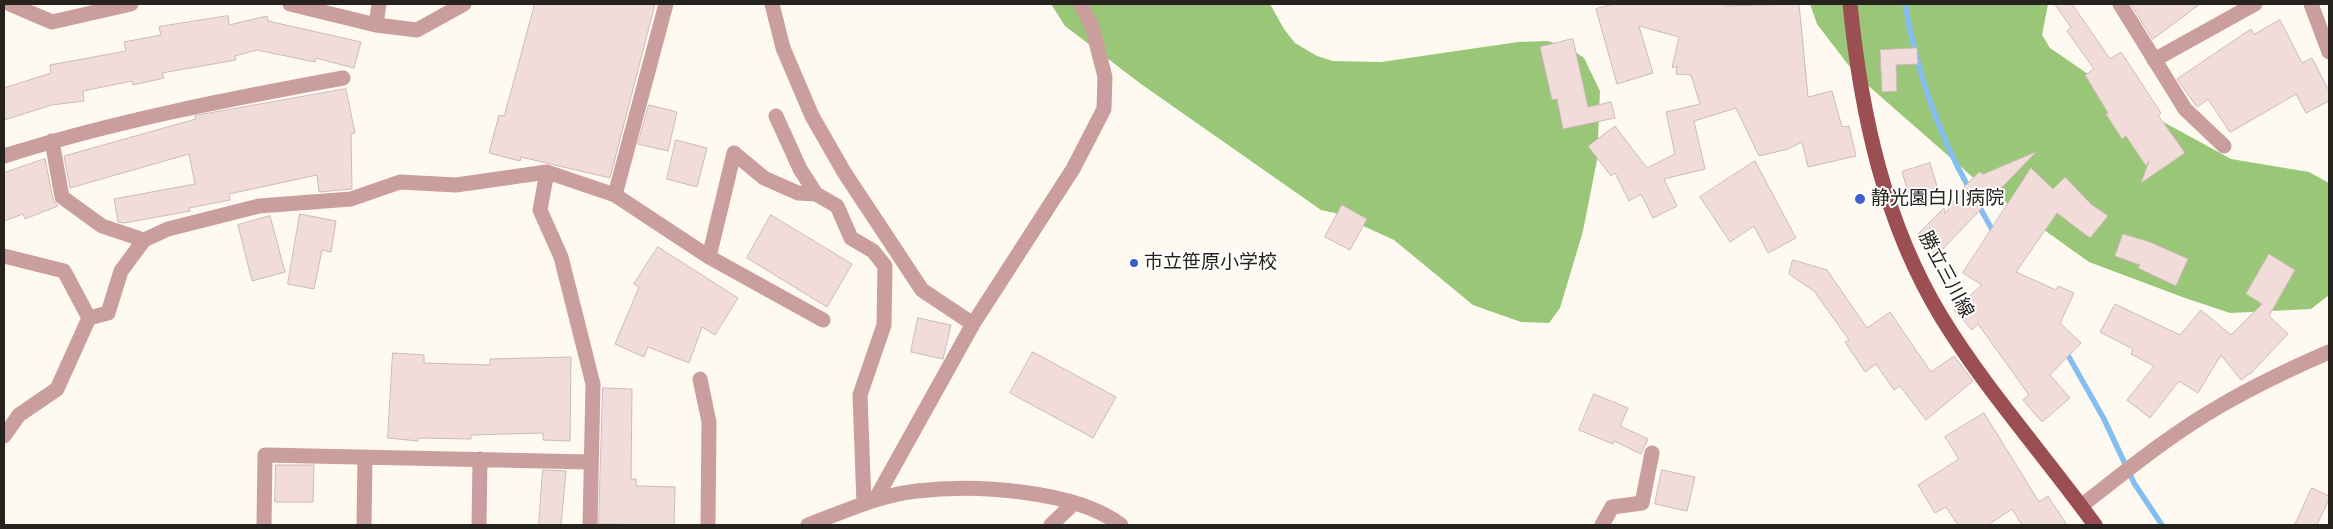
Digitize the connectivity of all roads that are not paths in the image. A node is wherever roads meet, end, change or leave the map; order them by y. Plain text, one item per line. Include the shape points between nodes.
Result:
1 (10, 4) edge
2 (131, 4) edge
3 (290, 4) edge
4 (379, 4) edge
5 (464, 4) edge
6 (666, 4) edge
7 (772, 4) edge
8 (1081, 4) edge
9 (1850, 4) edge
10 (2120, 4) edge
11 (2255, 4) edge
12 (2311, 4) edge
13 (110, 6) edge
14 (376, 25) junction
15 (2329, 52) edge
16 (2154, 60) junction
17 (343, 78) dead end
18 (776, 116) dead end
19 (52, 141) junction
20 (2224, 146) dead end
21 (4, 156) edge
22 (547, 172) junction
23 (816, 194) junction
24 (615, 195) junction
25 (144, 240) junction
26 (4, 256) edge
27 (709, 257) junction
28 (89, 318) junction
29 (823, 320) dead end
30 (974, 324) junction
31 (2329, 352) edge
32 (700, 380) dead end
33 (4, 436) edge
34 (1652, 452) dead end
35 (365, 457) junction
36 (480, 460) junction
37 (590, 462) junction
38 (870, 502) junction
39 (1073, 504) junction
40 (2082, 506) junction
41 (264, 525) edge
42 (364, 525) edge
43 (479, 525) edge
44 (590, 525) edge
45 (708, 525) edge
46 (808, 525) edge
47 (1051, 525) edge
48 (1121, 525) edge
49 (1602, 525) edge
50 (2096, 525) edge

1 - 13 street via 52,22
2 - 13 street
3 - 14 street
4 - 14 street
5 - 14 street via 417,30
6 - 24 street
7 - 30 street via 783,48 812,116 844,172 922,290
8 - 30 street via 1092,26 1106,77 1104,109 1073,169
9 - 40 main road, 勝立三川線 via 1860,85 1878,168 1902,239 1942,317
10 - 16 street
11 - 16 street
12 - 15 street
16 - 20 street via 2185,108
17 - 19 street via 194,106
18 - 23 street via 800,169
19 - 21 street
19 - 25 street via 62,197 102,226
22 - 24 street
22 - 25 street via 456,186 400,182 351,199 259,206 168,229
22 - 37 street via 540,210 560,257 593,384
23 - 27 street via 798,193 764,178 734,153
23 - 38 street via 838,206 851,238 873,251 885,266 884,325 860,395
24 - 27 street
25 - 28 street via 122,271 108,313
26 - 28 street via 64,271
27 - 29 street
28 - 33 street via 57,389 19,415
30 - 38 street
31 - 40 street via 2219,407 2141,460
32 - 45 street via 709,422
34 - 49 street via 1642,503 1612,507
35 - 36 street
35 - 41 street via 265,455
35 - 42 street
36 - 37 street
36 - 43 street
37 - 44 street
38 - 39 street via 917,490 998,489 1056,497
38 - 46 street
39 - 47 street
39 - 48 street
40 - 50 main road, 勝立三川線

